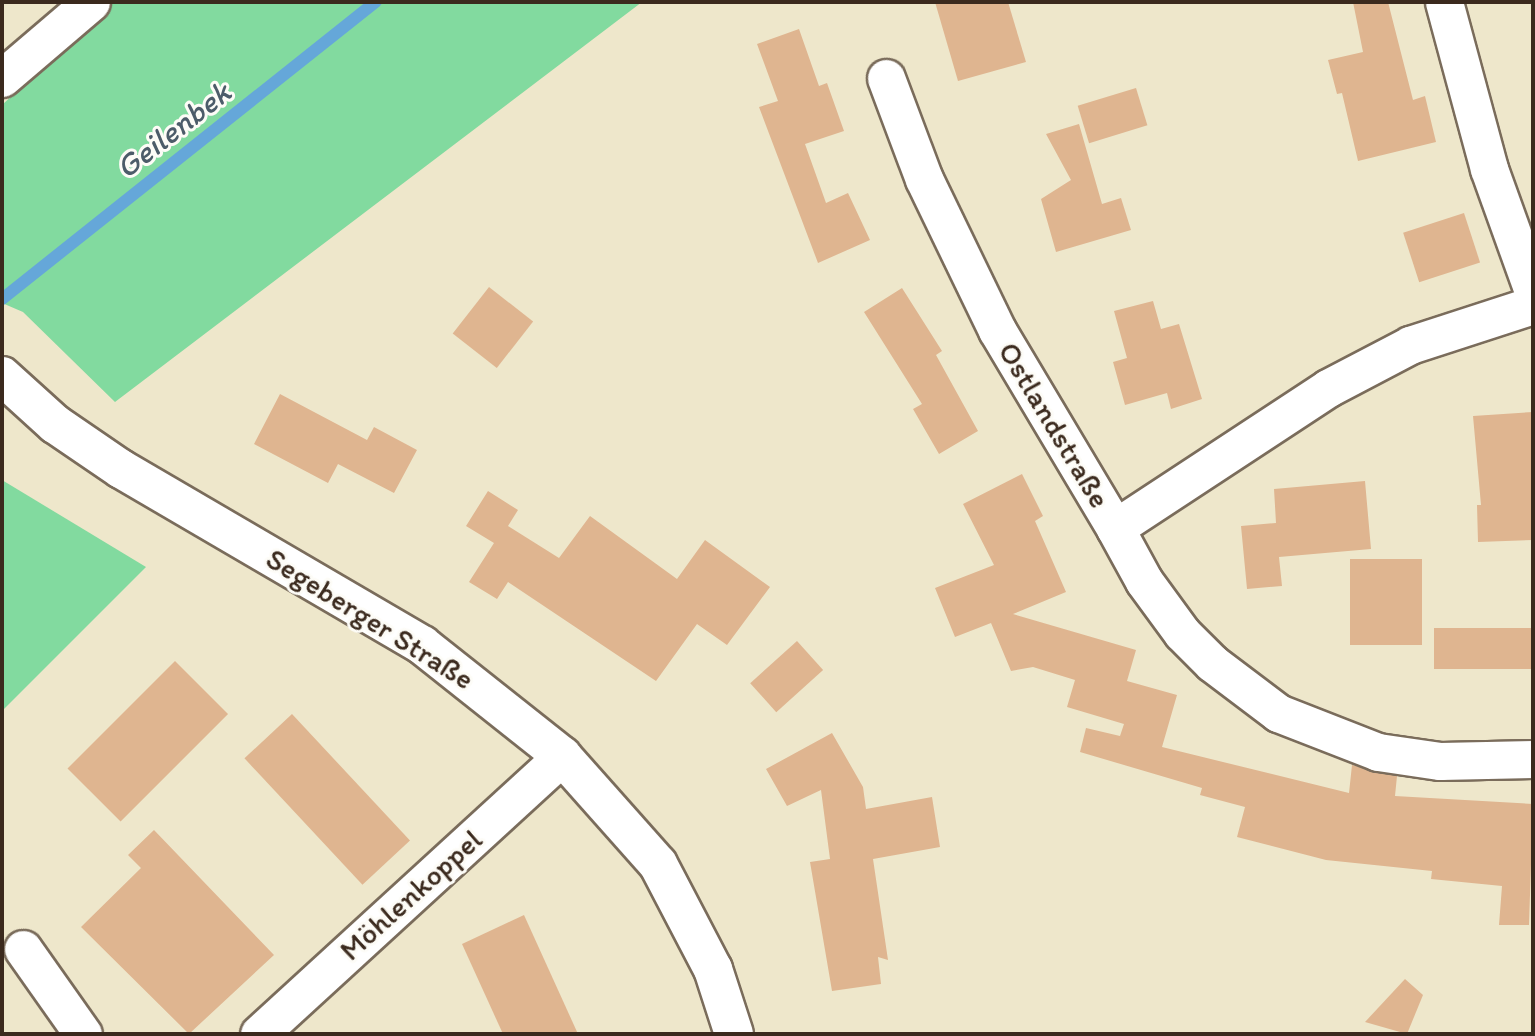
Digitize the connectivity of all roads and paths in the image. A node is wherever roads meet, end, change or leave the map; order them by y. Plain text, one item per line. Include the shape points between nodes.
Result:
1 (91, 2) edge
2 (1444, 2) edge
3 (2, 78) edge
4 (886, 78) dead end
5 (1533, 291) edge
6 (1533, 305) edge
7 (2, 376) edge
8 (1115, 528) junction
9 (562, 756) junction
10 (1533, 759) edge
11 (23, 949) dead end
12 (83, 1034) edge
13 (259, 1034) edge
14 (734, 1034) edge

1 - 3 street
2 - 5 street via 1489,169
4 - 8 street, Ostlandstraße via 924,179 991,318
6 - 8 street, Ostlandstraße via 1410,345 1328,388
7 - 9 main road, Segeberger Straße via 55,424 121,469 422,645
8 - 10 street via 1144,581 1182,633 1212,663 1278,713 1378,752 1440,761
9 - 13 street, Möhlenkoppel
9 - 14 main road, Segeberger Straße via 658,864 713,969
11 - 12 street

